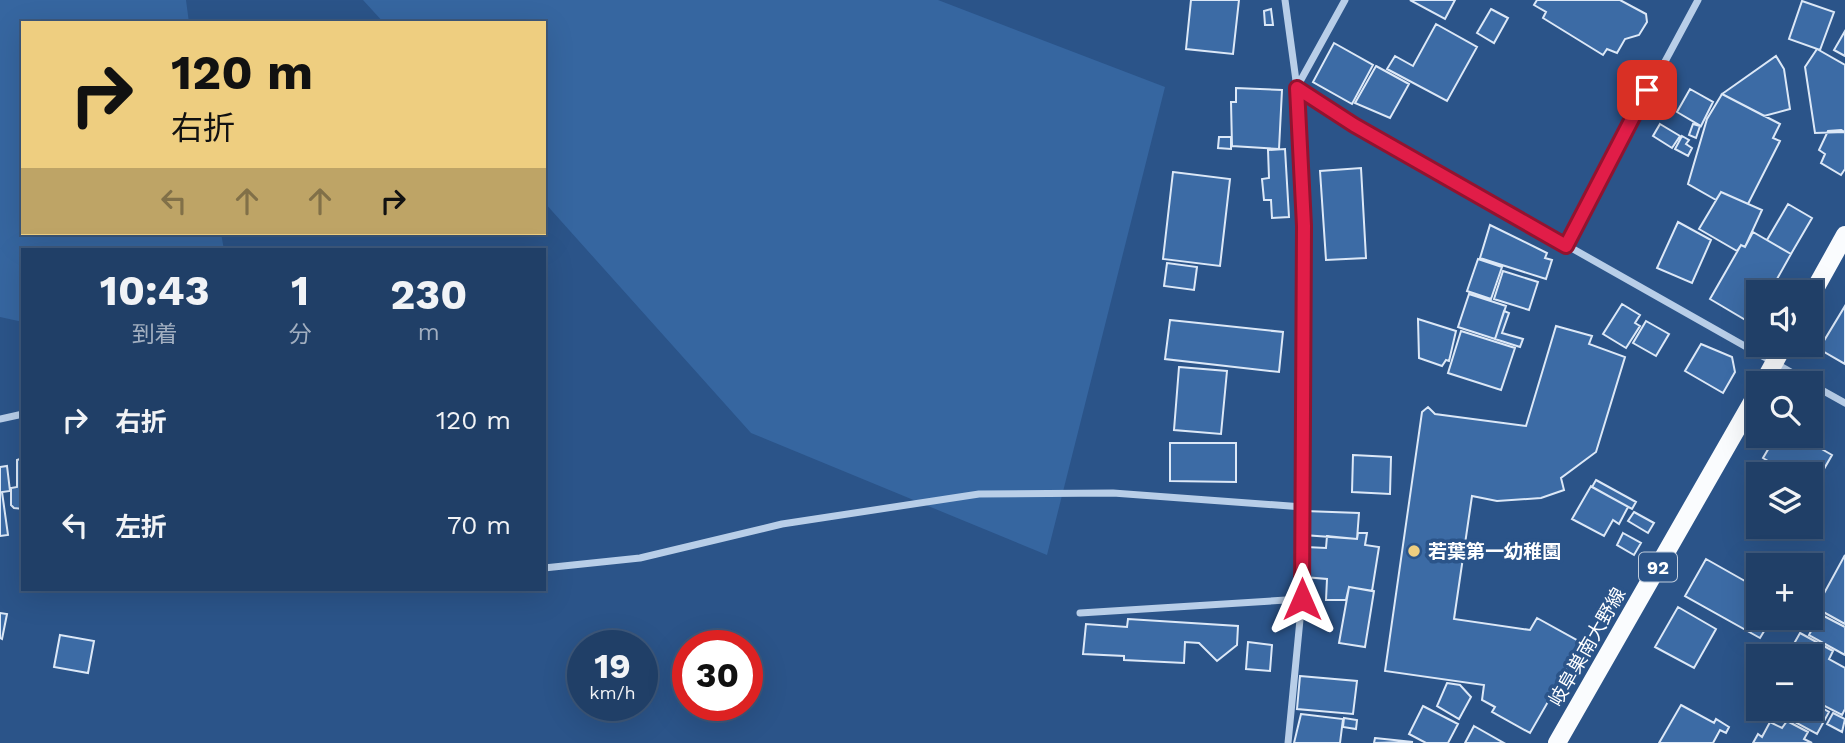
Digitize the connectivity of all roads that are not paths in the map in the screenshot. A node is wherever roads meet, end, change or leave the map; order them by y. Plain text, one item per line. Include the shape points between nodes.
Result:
1 (1285, 0) edge
2 (1345, 0) edge
3 (1698, 0) edge
4 (1297, 88) junction
5 (1845, 235) edge
6 (1566, 246) junction
7 (1820, 280) edge
8 (1777, 357) edge
9 (1774, 363) junction
10 (1770, 371) edge
11 (1788, 371) edge
12 (1823, 391) edge
13 (1845, 403) edge
14 (1746, 413) edge
15 (21, 414) edge
16 (0, 419) edge
17 (1303, 507) junction
18 (546, 568) edge
19 (1302, 599) junction
20 (1080, 613) dead end
21 (1288, 743) edge
22 (1557, 743) edge

1 - 4 street
2 - 4 street
3 - 6 street
4 - 6 street
4 - 17 street via 1304,226
5 - 7 main road
6 - 9 street
8 - 9 main road
9 - 10 main road
9 - 11 street
12 - 13 street
14 - 22 main road, 岐阜巣南大野線 / 92
15 - 16 street
17 - 18 street via 1113,493 979,494 782,524 640,558
17 - 19 street
19 - 20 street
19 - 21 street

